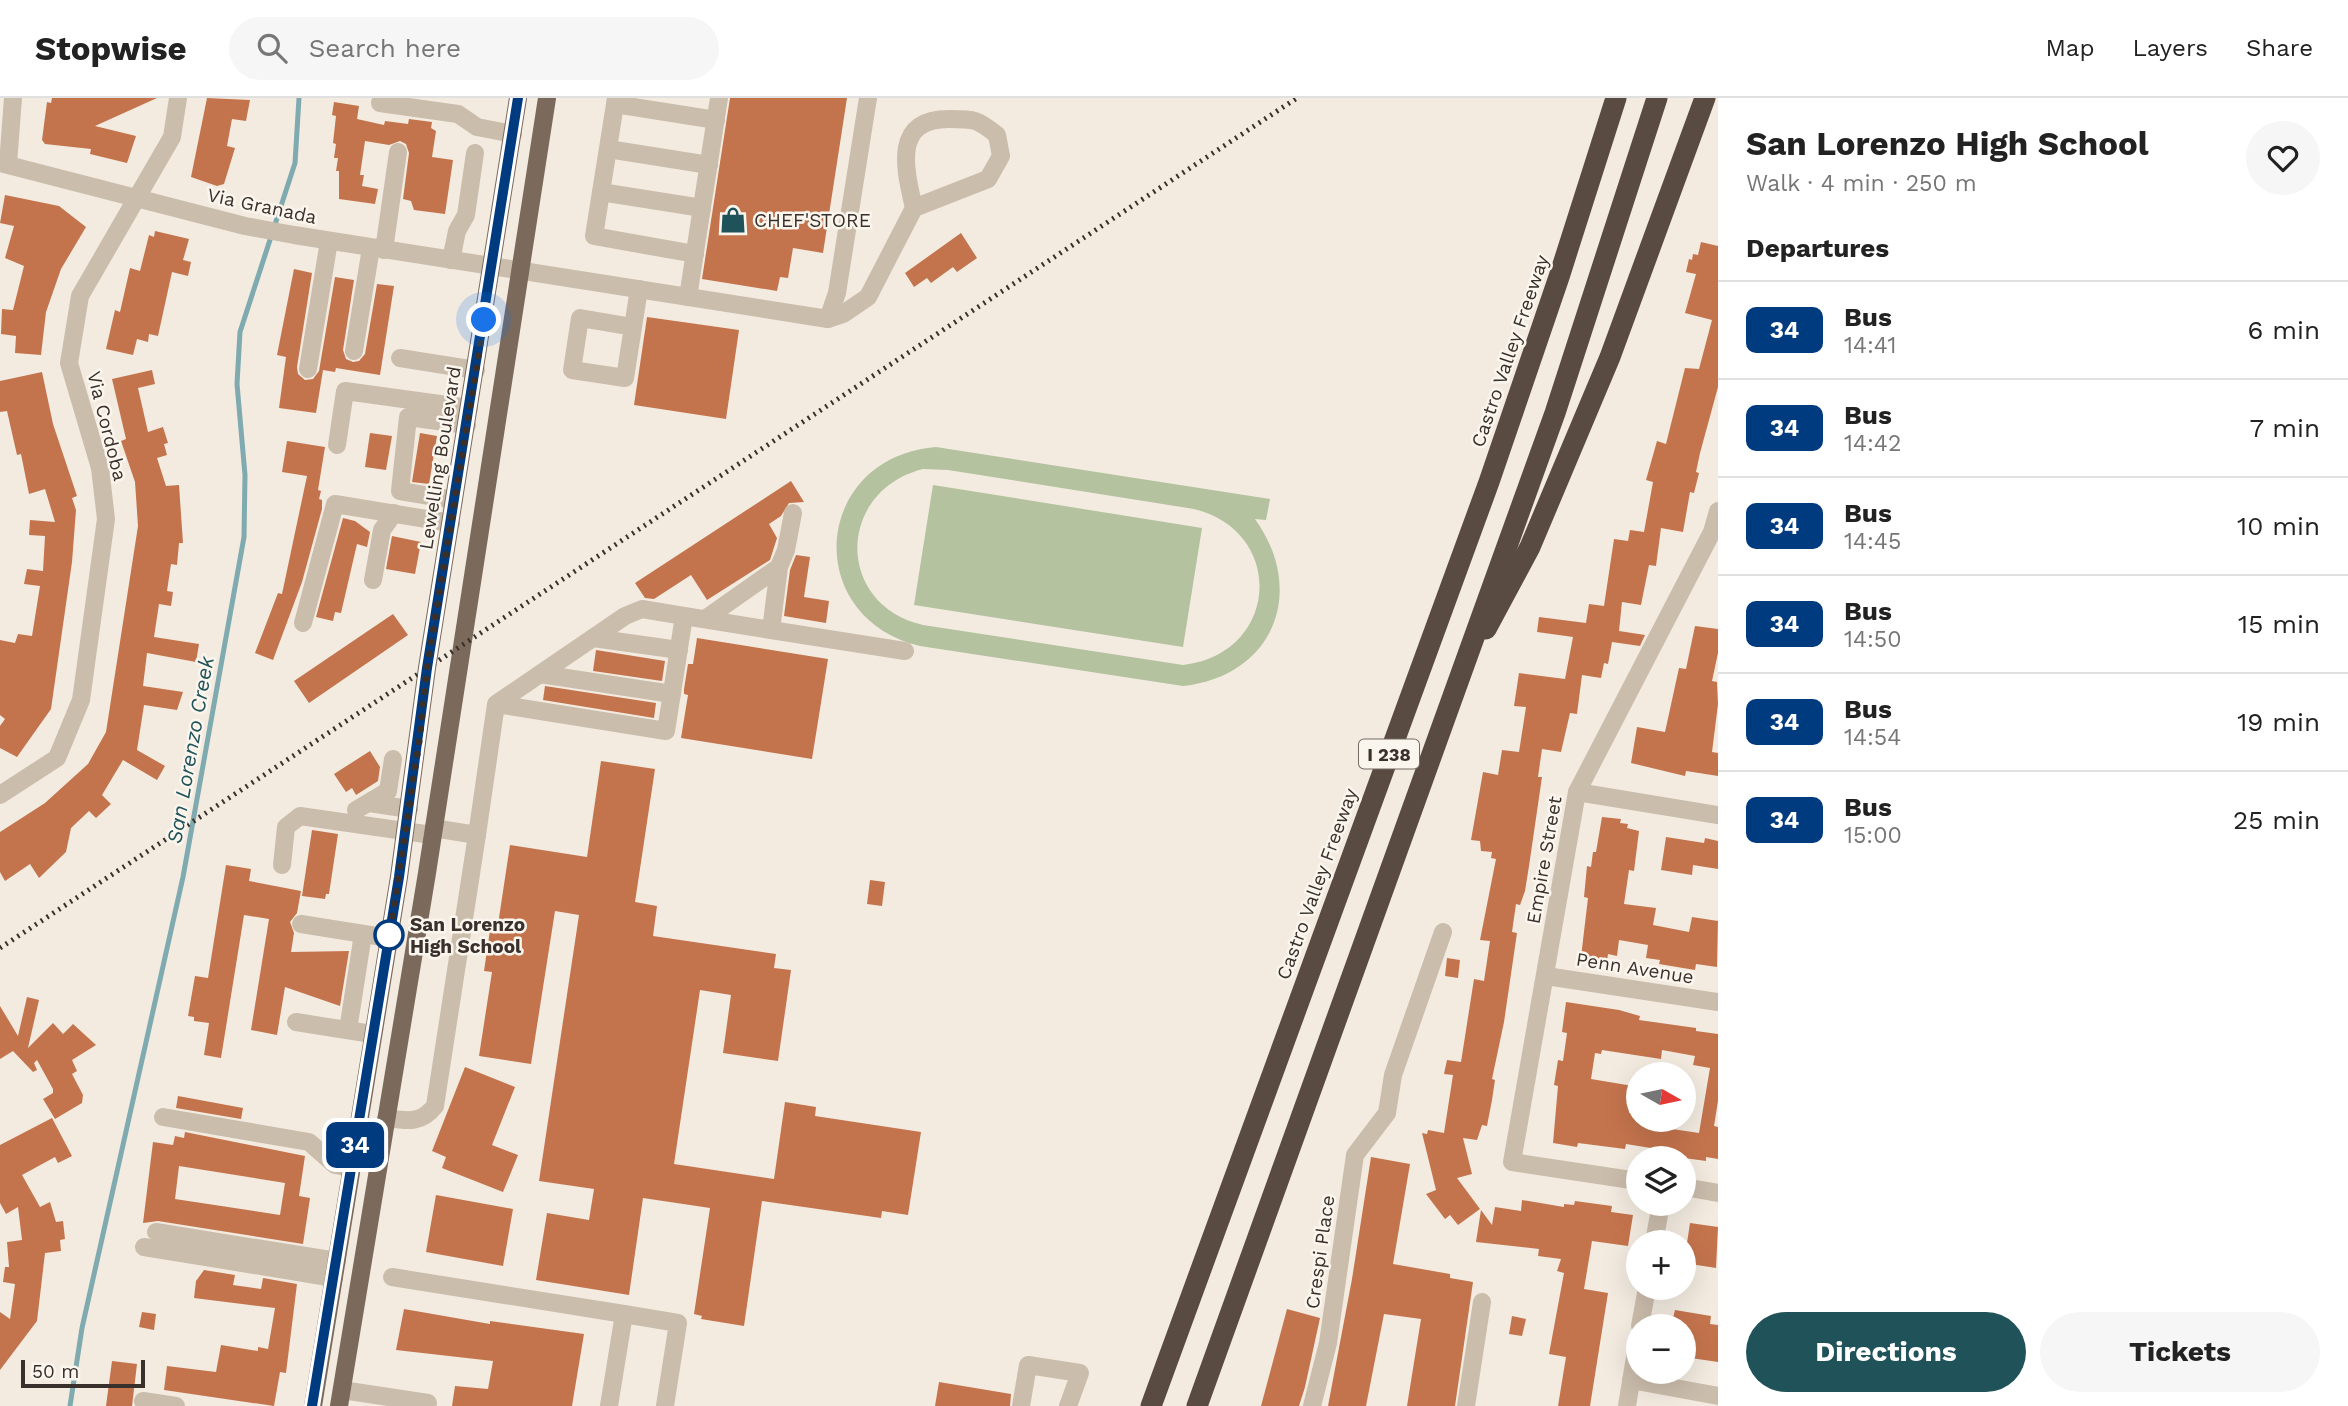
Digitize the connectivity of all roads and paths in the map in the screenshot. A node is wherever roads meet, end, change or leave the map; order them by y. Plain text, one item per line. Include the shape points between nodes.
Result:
1 (13, 98) edge
2 (178, 98) edge
3 (518, 98) edge
4 (547, 98) edge
5 (719, 98) edge
6 (868, 98) edge
7 (1616, 98) edge
8 (1657, 98) edge
9 (1705, 98) edge
10 (615, 101) edge
11 (380, 103) dead end
12 (716, 120) junction
13 (513, 134) junction
14 (608, 149) junction
15 (398, 152) dead end
16 (475, 153) dead end
17 (4, 164) edge
18 (709, 164) junction
19 (601, 192) junction
20 (136, 197) junction
21 (702, 208) junction
22 (914, 208) junction
23 (329, 241) junction
24 (377, 249) junction
25 (695, 254) junction
26 (451, 260) junction
27 (493, 267) junction
28 (519, 271) junction
29 (639, 289) junction
30 (688, 297) junction
31 (828, 319) junction
32 (633, 327) dead end
33 (354, 351) dead end
34 (400, 358) dead end
35 (308, 369) dead end
36 (476, 370) junction
37 (468, 416) junction
38 (337, 445) dead end
39 (454, 500) junction
40 (1718, 511) edge
41 (394, 513) junction
42 (793, 513) dead end
43 (451, 523) junction
44 (779, 567) junction
45 (373, 580) dead end
46 (684, 616) junction
47 (705, 619) junction
48 (303, 623) dead end
49 (771, 631) junction
50 (593, 638) junction
51 (679, 650) junction
52 (905, 650) dead end
53 (540, 674) junction
54 (1458, 676) junction
55 (672, 694) junction
56 (496, 704) junction
57 (393, 759) dead end
58 (1577, 792) junction
59 (0, 795) edge
60 (409, 809) junction
61 (1718, 815) edge
62 (405, 832) junction
63 (432, 832) junction
64 (477, 835) junction
65 (282, 865) dead end
66 (301, 924) dead end
67 (1443, 932) dead end
68 (363, 934) junction
69 (389, 938) junction
70 (1546, 976) junction
71 (1718, 1002) edge
72 (296, 1022) dead end
73 (348, 1030) junction
74 (372, 1034) junction
75 (359, 1115) junction
76 (163, 1117) dead end
77 (386, 1118) junction
78 (352, 1168) junction
79 (1626, 1179) edge
80 (1696, 1189) edge
81 (1718, 1193) edge
82 (156, 1232) dead end
83 (144, 1247) dead end
84 (336, 1270) junction
85 (392, 1277) dead end
86 (1482, 1302) dead end
87 (624, 1314) junction
88 (1630, 1384) edge
89 (1653, 1384) edge
90 (1718, 1396) edge
91 (341, 1398) edge
92 (143, 1401) dead end
93 (428, 1402) dead end
94 (176, 1406) edge
95 (313, 1406) edge
96 (609, 1406) edge
97 (665, 1406) edge
98 (1021, 1406) edge
99 (1068, 1406) edge
100 (1151, 1406) edge
101 (1197, 1406) edge
102 (1312, 1406) edge
103 (1466, 1406) edge
104 (1627, 1406) edge

1 - 17 street
2 - 20 street, Via Cordoba via 172,136
3 - 13 main road, Lewelling Boulevard
4 - 28 main road
5 - 12 street
6 - 31 street via 837,293
7 - 100 highway, Castro Valley Freeway / I 238 via 1501,448
8 - 54 highway, I 238 via 1574,356
9 - 54 highway via 1610,357 1530,547
10 - 12 street
10 - 14 street
11 - 13 street via 457,114 477,127
12 - 18 street
13 - 27 main road, Lewelling Boulevard
14 - 18 street
14 - 19 street
15 - 24 street
16 - 26 street via 466,215
17 - 20 street, Via Granada
18 - 21 street
19 - 21 street
19 - 25 street via 594,236
20 - 23 street, Via Granada via 246,226
20 - 59 street, Via Cordoba via 80,296 69,363 100,468 106,519 81,700 57,758
21 - 25 street
22 - 22 street via 988,179 1001,156 997,135 977,118 918,124 910,136 904,166
22 - 31 street via 868,297
23 - 24 street, Via Granada
23 - 35 street
24 - 26 street, Via Granada
24 - 33 street
25 - 30 street
26 - 27 street, Via Granada
27 - 28 street, Via Granada
27 - 36 main road, Lewelling Boulevard
28 - 29 street, Via Granada
28 - 63 main road
29 - 30 street, Via Granada
29 - 32 street
30 - 31 street, Via Granada
34 - 36 street
36 - 37 main road, Lewelling Boulevard
37 - 38 street via 345,391
37 - 39 main road, Lewelling Boulevard
37 - 39 street via 408,417 400,491
39 - 43 main road, Lewelling Boulevard
40 - 58 street, Empire Street via 1712,532
41 - 43 street
41 - 45 street via 382,530
41 - 48 street via 335,504
42 - 44 street
43 - 60 main road, Lewelling Boulevard
44 - 47 street
44 - 49 street
46 - 47 street
46 - 50 street via 642,609
46 - 51 street
47 - 49 street
49 - 52 street
50 - 51 street
50 - 53 street
51 - 55 street
53 - 55 street
53 - 56 street
54 - 101 highway, I 238
55 - 56 street via 666,731
56 - 64 street
57 - 60 street via 388,791 363,806
58 - 61 street
58 - 70 street, Empire Street
60 - 62 main road, Lewelling Boulevard
62 - 63 street
62 - 65 street via 300,816 286,827
62 - 69 main road, Lewelling Boulevard
63 - 64 street
63 - 77 main road
64 - 77 street via 435,1106 428,1116 413,1122
66 - 68 street
67 - 102 street, Crespi Place via 1393,1075 1387,1113 1355,1155 1328,1343
68 - 69 street
68 - 73 street
69 - 74 main road, Lewelling Boulevard
70 - 71 street, Penn Avenue
70 - 79 street, Empire Street via 1512,1162
72 - 73 street
73 - 74 street
74 - 75 main road, Lewelling Boulevard
75 - 77 main road
75 - 78 main road, Lewelling Boulevard
76 - 78 street via 309,1142 335,1165
77 - 91 main road
78 - 84 main road, Lewelling Boulevard
80 - 81 street
82 - 84 street
83 - 84 street
84 - 95 main road, Lewelling Boulevard
85 - 87 street
86 - 103 street
87 - 96 street
87 - 97 street via 678,1323
88 - 104 street
89 - 90 street
91 - 93 street
92 - 94 street
98 - 99 street via 1028,1365 1080,1373

